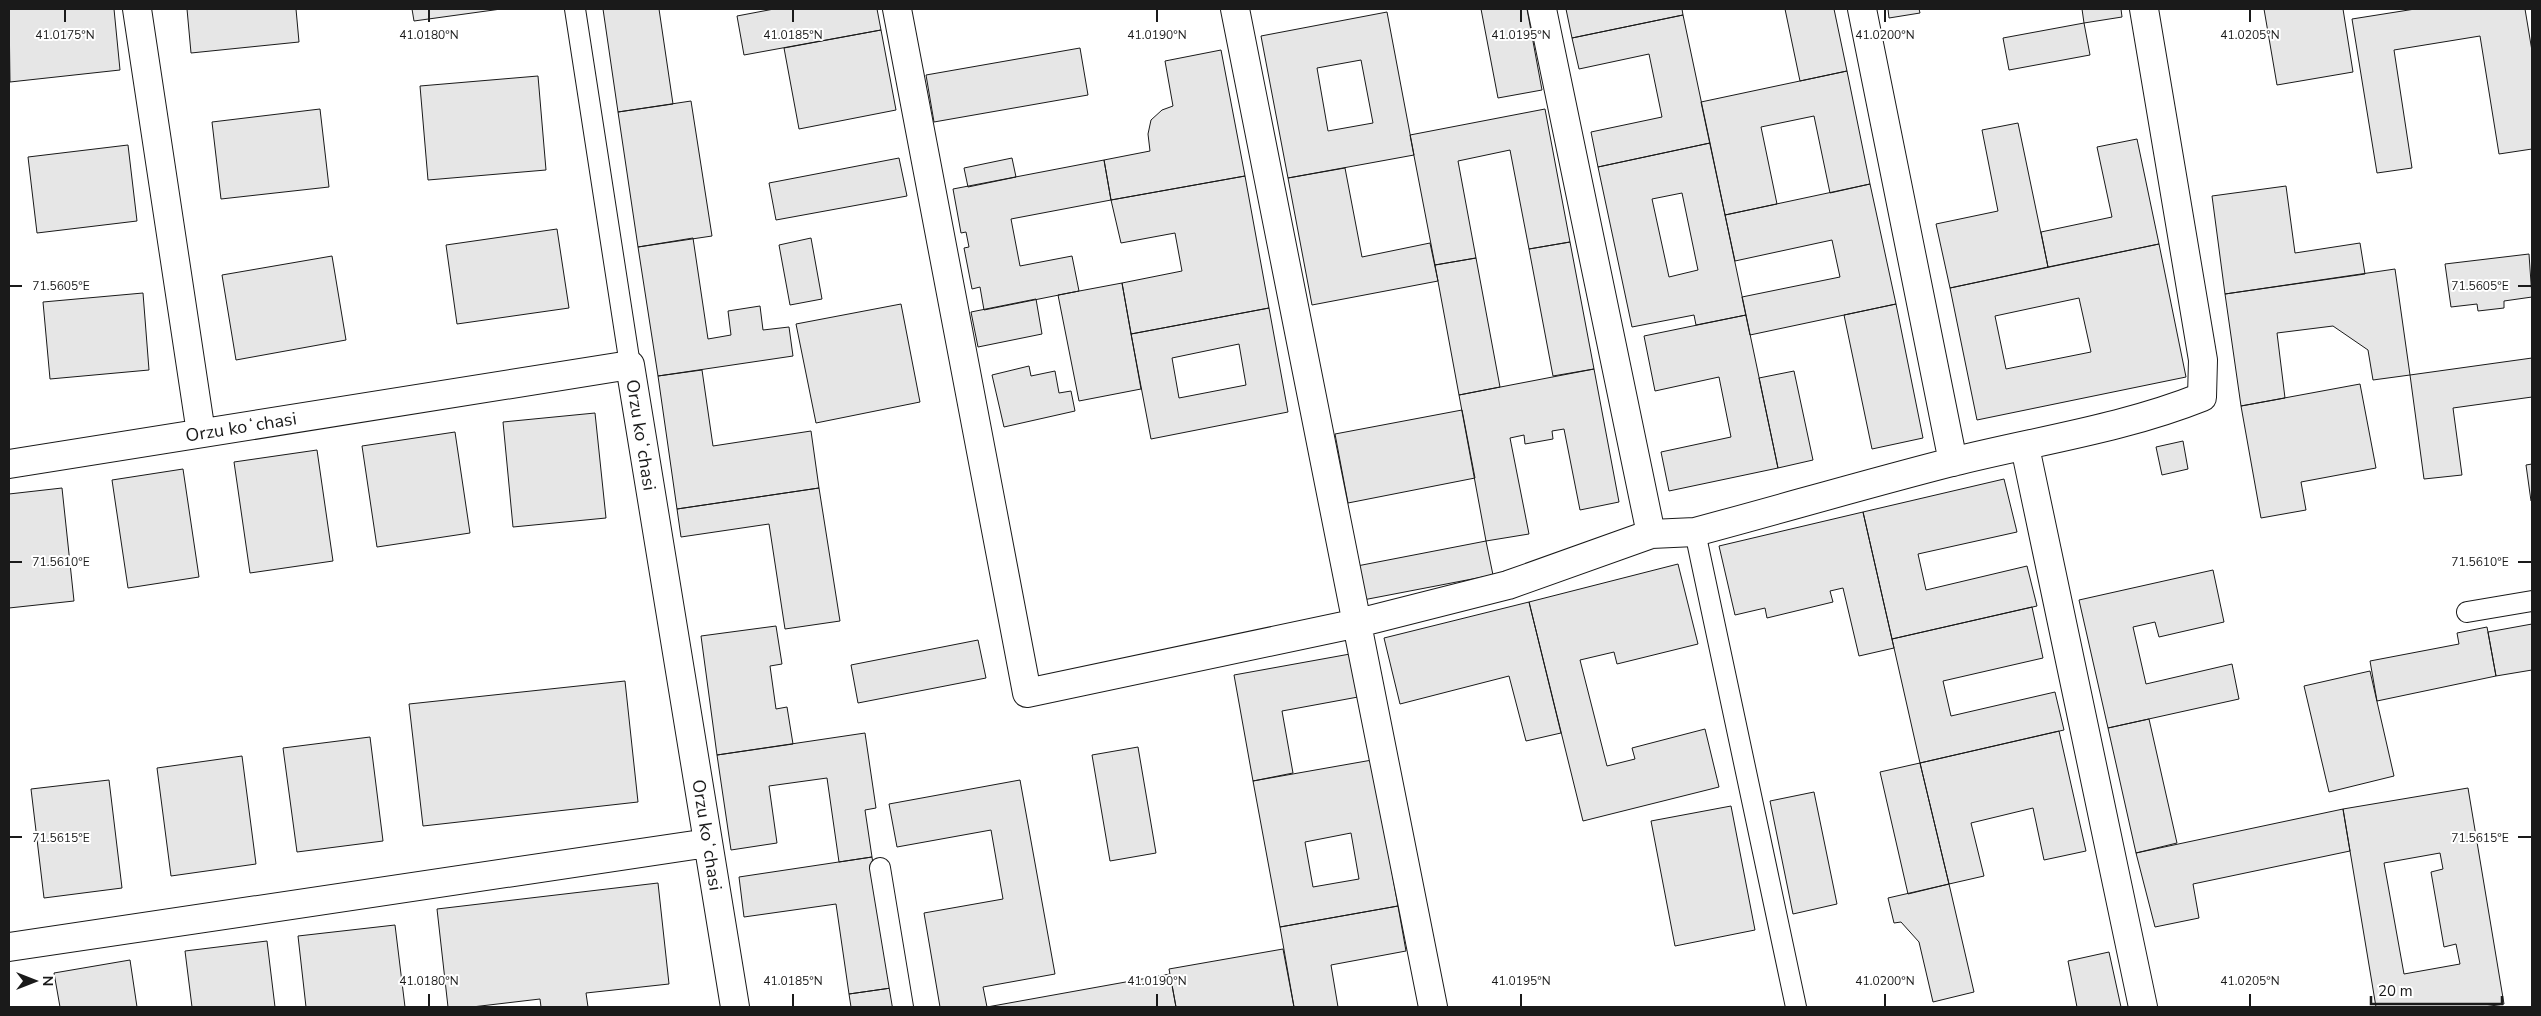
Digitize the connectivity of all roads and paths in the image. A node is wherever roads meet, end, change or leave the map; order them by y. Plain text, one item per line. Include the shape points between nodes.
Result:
1 (137, 9) edge
2 (575, 9) edge
3 (897, 9) edge
4 (1235, 9) edge
5 (1542, 9) edge
6 (1862, 9) edge
7 (2144, 9) edge
8 (630, 365) junction
9 (201, 433) junction
10 (2025, 447) junction
11 (1953, 462) junction
12 (9, 464) edge
13 (1695, 532) junction
14 (1651, 534) junction
15 (2532, 601) edge
16 (2467, 612) dead end
17 (1358, 623) junction
18 (708, 843) junction
19 (880, 868) dead end
20 (9, 947) edge
21 (736, 1007) edge
22 (903, 1007) edge
23 (1432, 1007) edge
24 (1796, 1007) edge
25 (2143, 1007) edge

1 - 9 street
2 - 8 lane
3 - 17 street via 1027,693
4 - 17 street
5 - 14 street
6 - 11 street
7 - 10 street via 2203,360 2202,397 2177,407
8 - 9 street, Orzu koʻchasi
8 - 18 street, Orzu koʻchasi
9 - 12 street, Orzu koʻchasi
10 - 11 street
10 - 25 street
11 - 13 street
13 - 14 street
13 - 24 lane
14 - 17 street via 1508,585
15 - 16 lane
17 - 23 street
18 - 20 street
18 - 21 street, Orzu koʻchasi
19 - 22 lane

